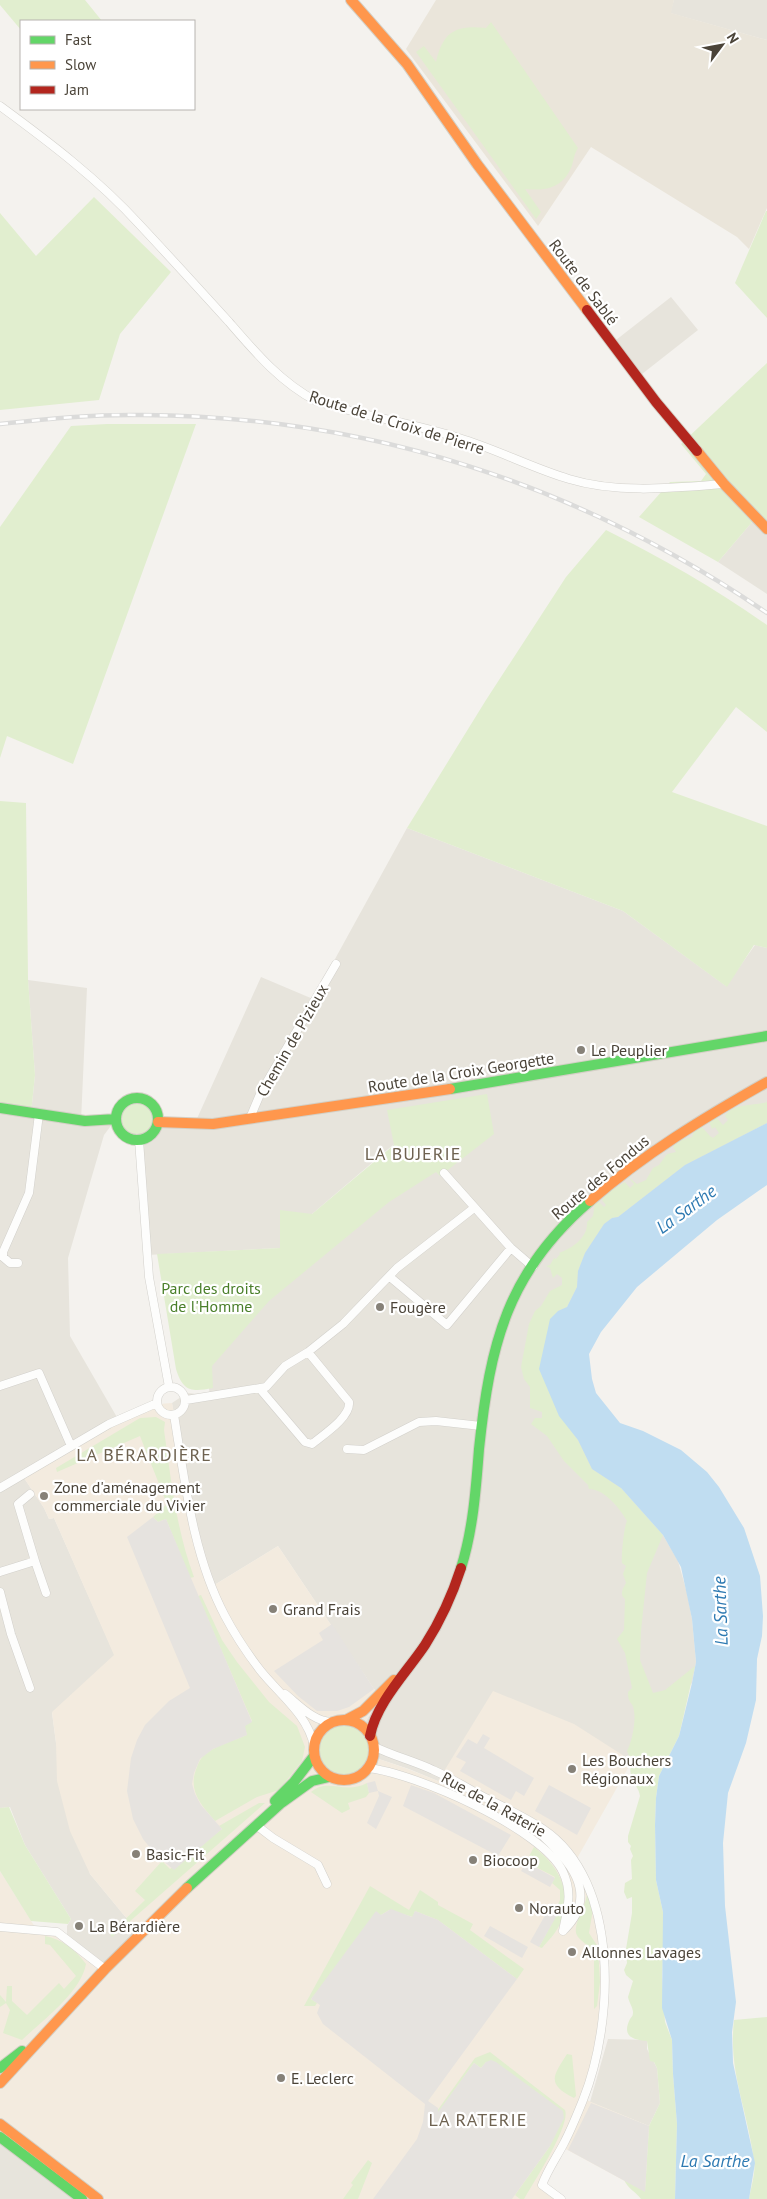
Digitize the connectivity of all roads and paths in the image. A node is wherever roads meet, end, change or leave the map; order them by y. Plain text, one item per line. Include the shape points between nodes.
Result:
1 (350, 0) edge
2 (0, 106) edge
3 (724, 484) junction
4 (767, 529) edge
5 (336, 964) dead end
6 (767, 1036) edge
7 (767, 1082) edge
8 (0, 1108) edge
9 (39, 1114) junction
10 (250, 1118) junction
11 (116, 1119) junction
12 (158, 1122) junction
13 (139, 1140) junction
14 (444, 1173) dead end
15 (474, 1208) junction
16 (511, 1248) junction
17 (18, 1263) dead end
18 (533, 1267) junction
19 (390, 1277) junction
20 (308, 1352) junction
21 (0, 1386) edge
22 (169, 1386) junction
23 (260, 1389) junction
24 (186, 1400) junction
25 (157, 1403) junction
26 (174, 1415) junction
27 (482, 1426) junction
28 (71, 1446) junction
29 (347, 1449) dead end
30 (0, 1488) edge
31 (30, 1494) dead end
32 (35, 1561) junction
33 (0, 1572) edge
34 (0, 1592) edge
35 (46, 1593) dead end
36 (414, 1660) junction
37 (266, 1678) junction
38 (30, 1688) dead end
39 (346, 1720) junction
40 (332, 1722) junction
41 (372, 1741) junction
42 (314, 1751) junction
43 (368, 1768) junction
44 (330, 1777) junction
45 (256, 1825) junction
46 (536, 1830) dead end
47 (244, 1834) junction
48 (327, 1884) dead end
49 (0, 1927) edge
50 (104, 1969) junction
51 (58, 2019) junction
52 (3, 2065) edge
53 (0, 2084) edge
54 (0, 2124) edge
55 (0, 2137) edge
56 (82, 2199) edge
57 (98, 2199) edge
58 (561, 2199) edge

1 - 3 street, Route de Sablé via 418,79 477,164 656,402
2 - 3 street, Route de la Croix de Pierre via 105,190 268,365 297,391 316,401 463,439 584,483 617,488
3 - 4 street, Route de Sablé
5 - 10 street, Chemin de Pizieux via 261,1092
6 - 10 street, Route de la Croix Georgette via 446,1090
7 - 18 street, Route des Fondus via 676,1134 608,1186 551,1238
8 - 9 street
9 - 11 street via 85,1122
9 - 17 street via 29,1192 3,1252 6,1261
10 - 12 street, Route de la Croix Georgette via 213,1124
11 - 12 street via 124,1102 137,1098 144,1099 155,1108
11 - 13 street via 120,1132 132,1140
12 - 13 street via 151,1134
13 - 22 street via 150,1277
14 - 15 street
15 - 16 street
15 - 19 street
16 - 18 street
16 - 19 street via 447,1325
18 - 27 street, Route des Fondus via 514,1296 499,1333 490,1365
19 - 20 street via 343,1324
20 - 23 street via 285,1366
20 - 23 street via 350,1407 343,1418 312,1444 305,1442
21 - 28 street via 39,1373
22 - 24 street via 179,1388
22 - 25 street via 158,1394
23 - 24 street
24 - 26 street via 184,1409
25 - 26 street via 164,1414
25 - 28 street via 125,1416
26 - 37 street via 195,1529 209,1581 239,1641
27 - 29 street via 419,1422 364,1450
27 - 36 street, Route des Fondus via 463,1562 449,1604
28 - 30 street
31 - 32 street via 18,1504
32 - 33 street
32 - 35 street
34 - 38 street
36 - 39 street, Route des Fondus via 363,1712
36 - 41 street, Route des Fondus via 373,1719
37 - 40 street via 310,1714 323,1722
37 - 42 street via 304,1721 311,1734
39 - 40 street
39 - 41 street via 360,1724
40 - 42 street via 319,1732
41 - 43 street via 373,1757
41 - 58 street, Rue de la Raterie via 388,1754 437,1772 544,1830 567,1852 589,1887 597,1913 604,1959 603,2012 584,2099 542,2185
42 - 44 street via 321,1770
42 - 47 street via 294,1782
43 - 44 street via 351,1779
43 - 46 street, Rue de la Raterie via 399,1773 437,1787 492,1815 545,1850 560,1866 568,1884 570,1907 563,1931 579,1911 580,1887 567,1861
44 - 45 street via 312,1781
45 - 47 street
45 - 48 street via 318,1865
47 - 50 street
49 - 50 street via 57,1932
50 - 51 street
51 - 52 street
51 - 53 street
54 - 57 street
55 - 56 street

